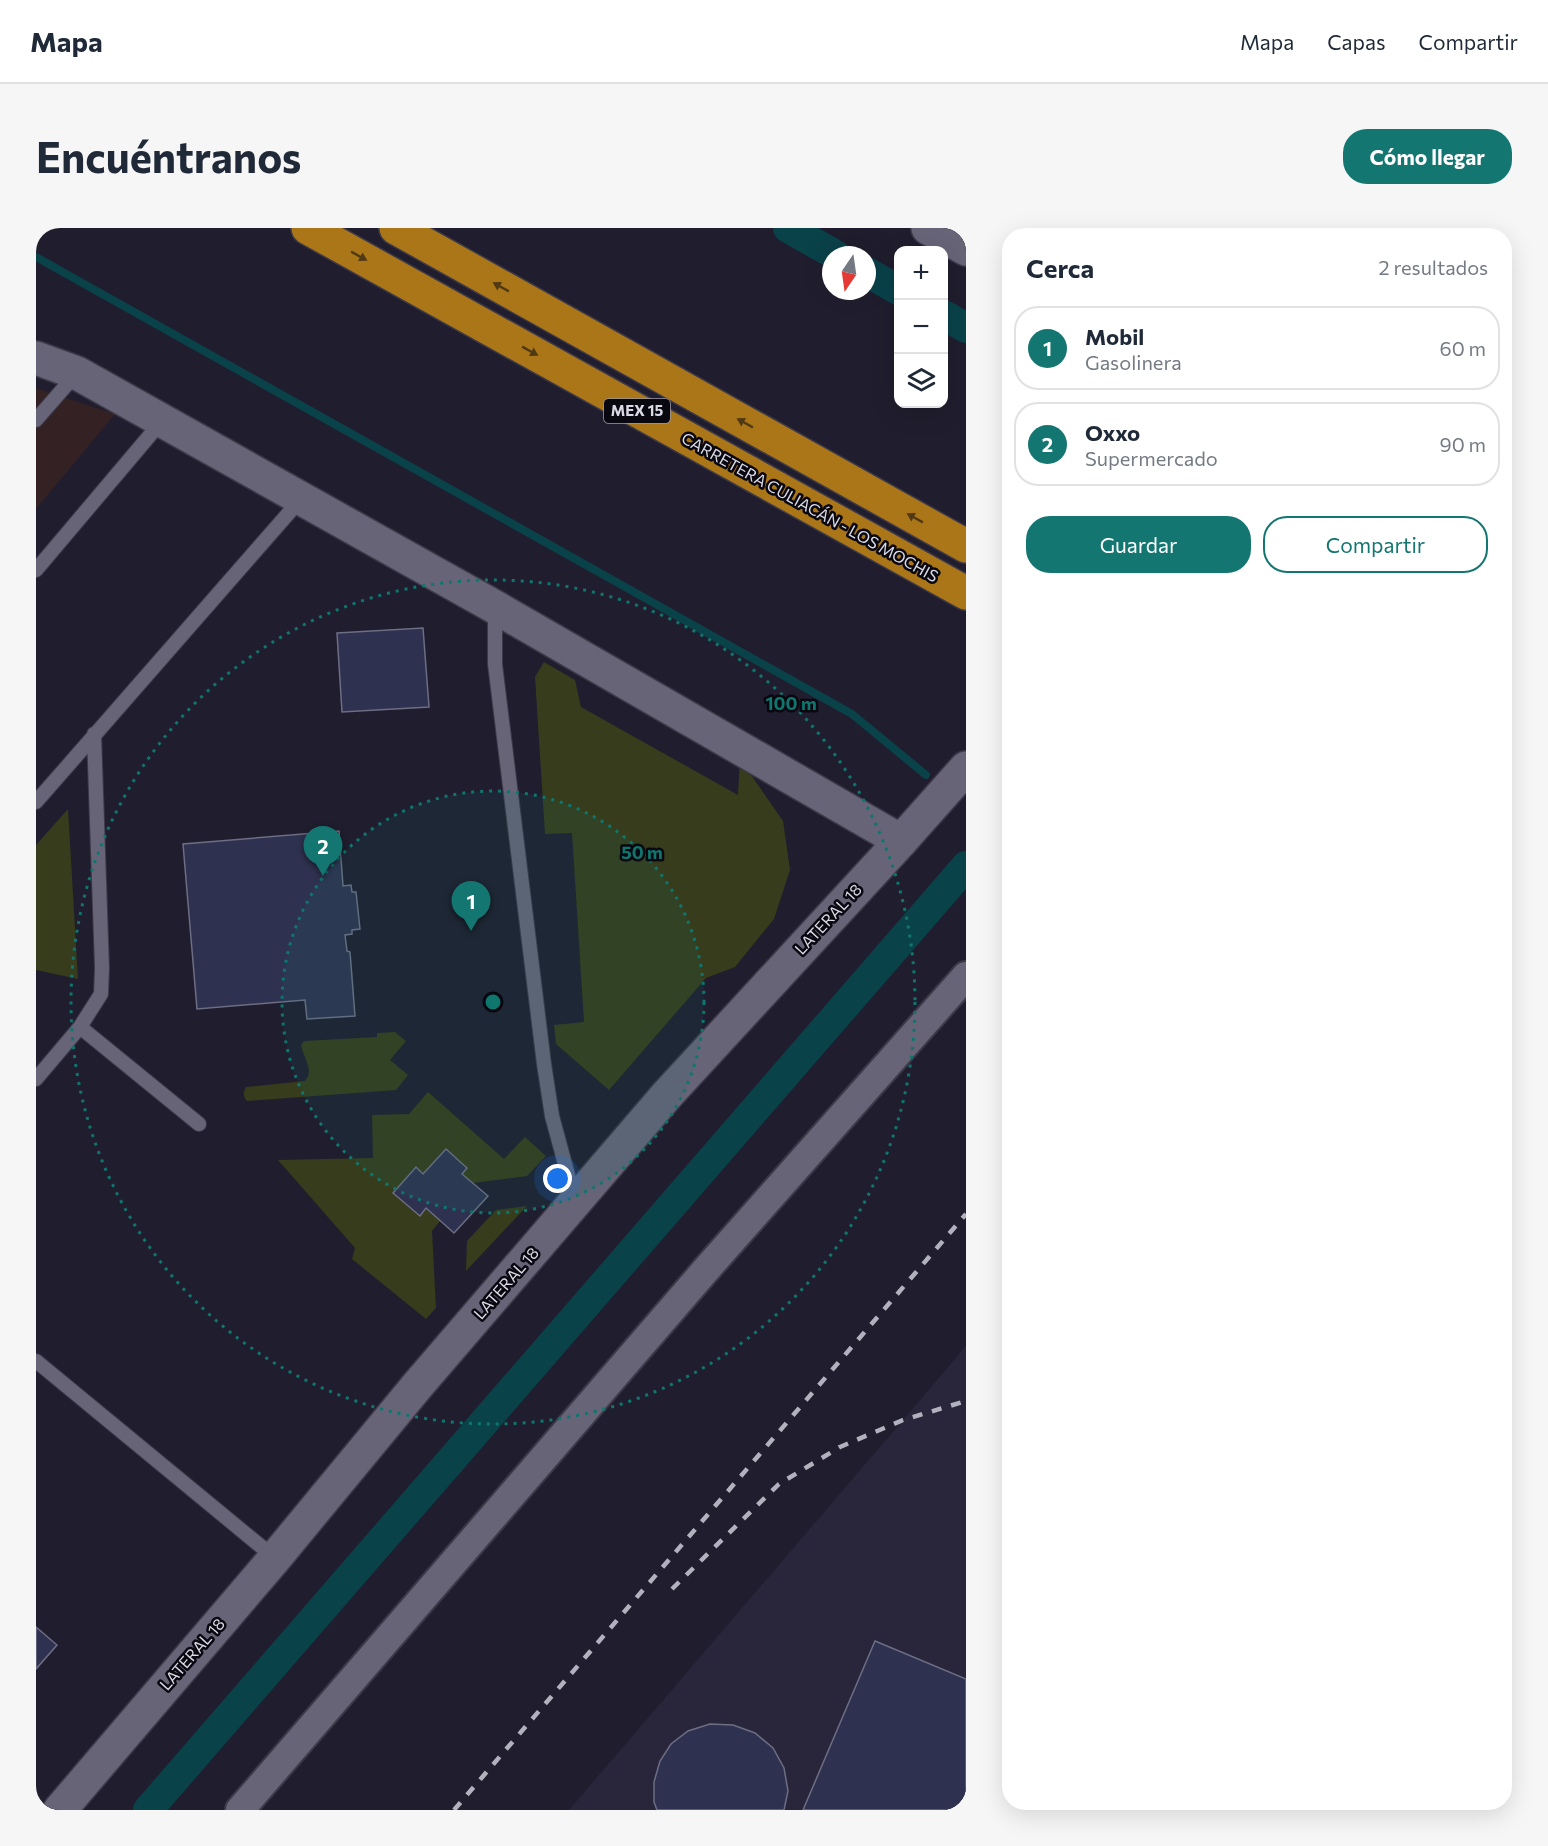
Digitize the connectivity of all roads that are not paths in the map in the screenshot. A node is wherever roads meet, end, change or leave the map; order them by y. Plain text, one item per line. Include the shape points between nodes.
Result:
1 (308, 228) edge
2 (396, 228) edge
3 (928, 228) edge
4 (966, 249) edge
5 (36, 358) edge
6 (77, 373) junction
7 (36, 420) edge
8 (162, 421) junction
9 (301, 499) junction
10 (966, 546) edge
11 (36, 570) edge
12 (966, 593) edge
13 (495, 606) junction
14 (94, 734) junction
15 (966, 768) edge
16 (36, 802) edge
17 (901, 841) junction
18 (966, 976) edge
19 (80, 1027) junction
20 (36, 1079) edge
21 (199, 1124) dead end
22 (575, 1202) junction
23 (36, 1361) edge
24 (275, 1558) junction
25 (60, 1810) edge
26 (240, 1810) edge

1 -> 12 highway, CARRETERA CULIACÁN - LOS MOCHIS / MEX 15
10 -> 2 highway, MEX 15
3 - 4 street
5 - 6 street
6 - 7 lane
6 - 8 street
8 - 9 street
8 - 11 lane
9 - 13 street
9 - 14 lane
13 - 17 street
13 - 22 lane via 495,664 544,1064 552,1116
14 - 16 lane
14 - 19 lane via 102,968 100,994
15 - 17 street, LATERAL 18
17 - 22 street, LATERAL 18
18 - 26 street via 704,1272
19 - 20 lane
19 - 21 lane
22 - 24 street, LATERAL 18
23 - 24 lane
24 - 25 street, LATERAL 18

